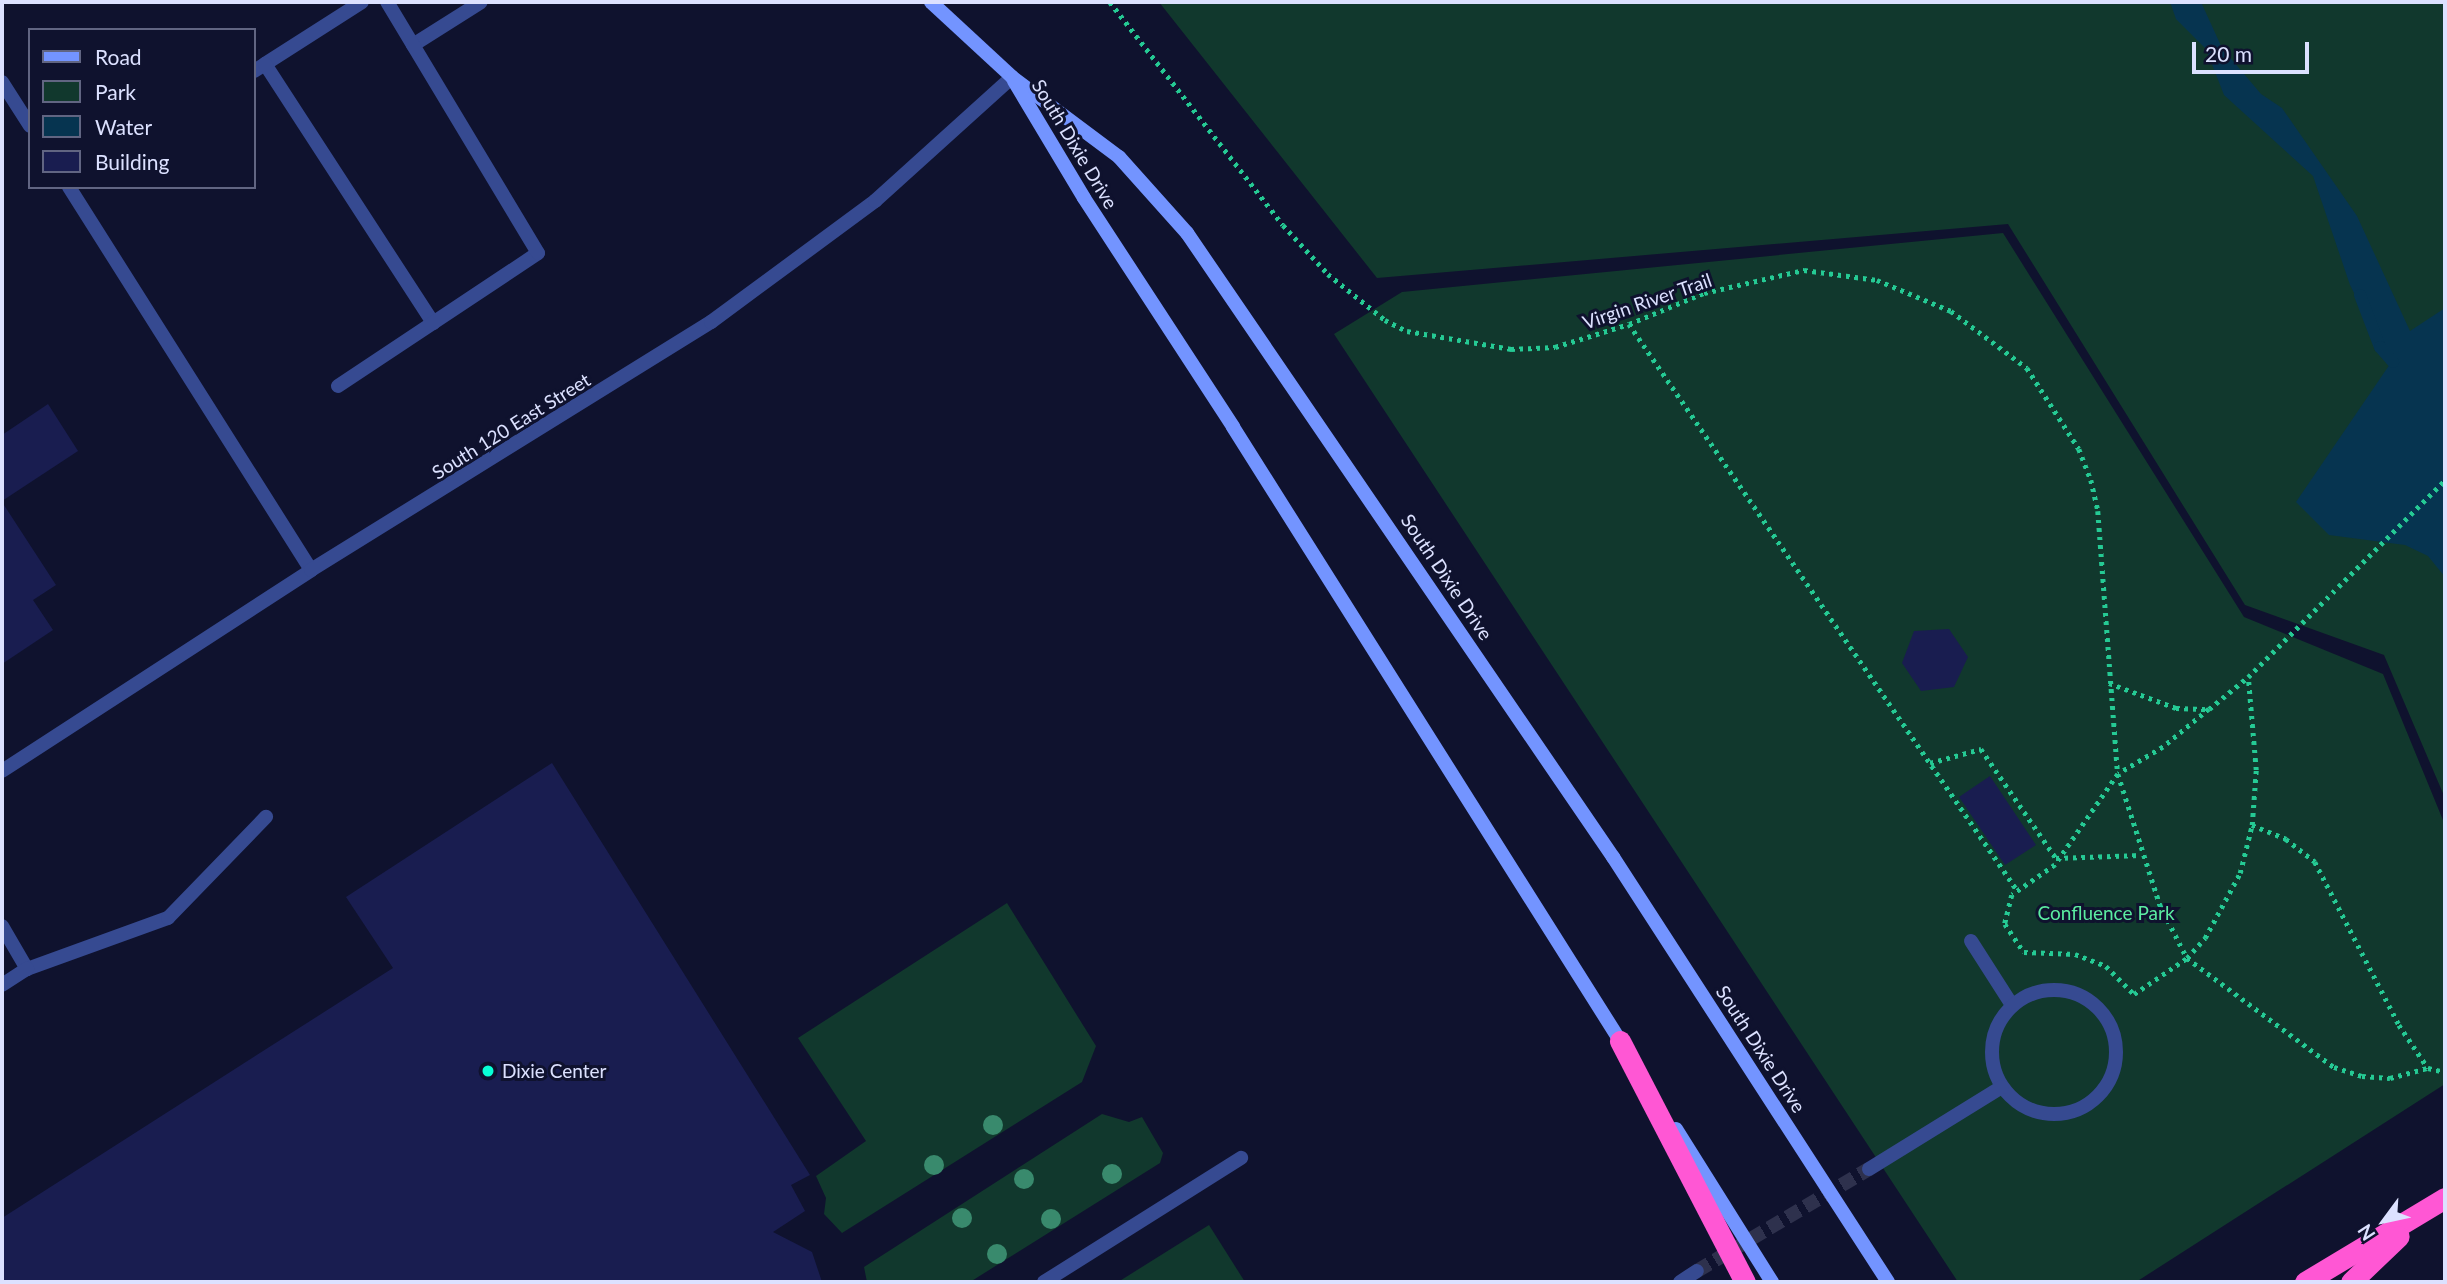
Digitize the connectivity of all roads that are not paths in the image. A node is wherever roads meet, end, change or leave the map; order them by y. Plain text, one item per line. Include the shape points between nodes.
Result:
1 (362, 2) edge
2 (387, 2) edge
3 (481, 2) edge
4 (931, 2) edge
5 (413, 45) junction
6 (260, 67) edge
7 (1012, 77) junction
8 (2, 82) edge
9 (28, 123) edge
10 (70, 189) edge
11 (433, 323) junction
12 (338, 386) dead end
13 (311, 570) junction
14 (2, 771) edge
15 (266, 817) dead end
16 (2, 926) edge
17 (1971, 941) dead end
18 (27, 969) junction
19 (2, 985) edge
20 (2012, 1005) junction
21 (1620, 1041) joint
22 (2002, 1087) junction
23 (1683, 1151) junction
24 (1241, 1158) dead end
25 (1869, 1169) tunnel mouth
26 (2438, 1202) edge
27 (1698, 1271) tunnel mouth
28 (1044, 1282) edge
29 (1680, 1282) edge
30 (1745, 1282) edge
31 (1772, 1282) edge
32 (1888, 1282) edge
33 (2305, 1282) edge
34 (2351, 1282) edge

1 - 6 street
2 - 5 street
3 - 5 street
4 - 7 main road
5 - 11 street via 538,253
6 - 11 street
7 - 13 street, South 120 East Street via 904,176 760,288 531,438
7 - 21 main road, South Dixie Drive via 1084,198
7 - 32 main road, South Dixie Drive via 1119,157 1187,233 1491,676
8 - 9 street
10 - 13 street
11 - 12 street
13 - 14 street, South 120 East Street
15 - 18 street via 168,918
16 - 18 street
17 - 20 street
18 - 19 street
20 - 22 street via 1999,1023 1993,1043 1993,1064
20 - 22 street via 2031,992 2048,989 2090,1000 2114,1036 2116,1057 2098,1096 2079,1109 2057,1114 2036,1111 2016,1102
21 - 23 highway
22 - 25 street
23 - 30 highway
23 - 31 main road
24 - 28 street
26 - 33 highway
26 - 34 highway
27 - 29 street

